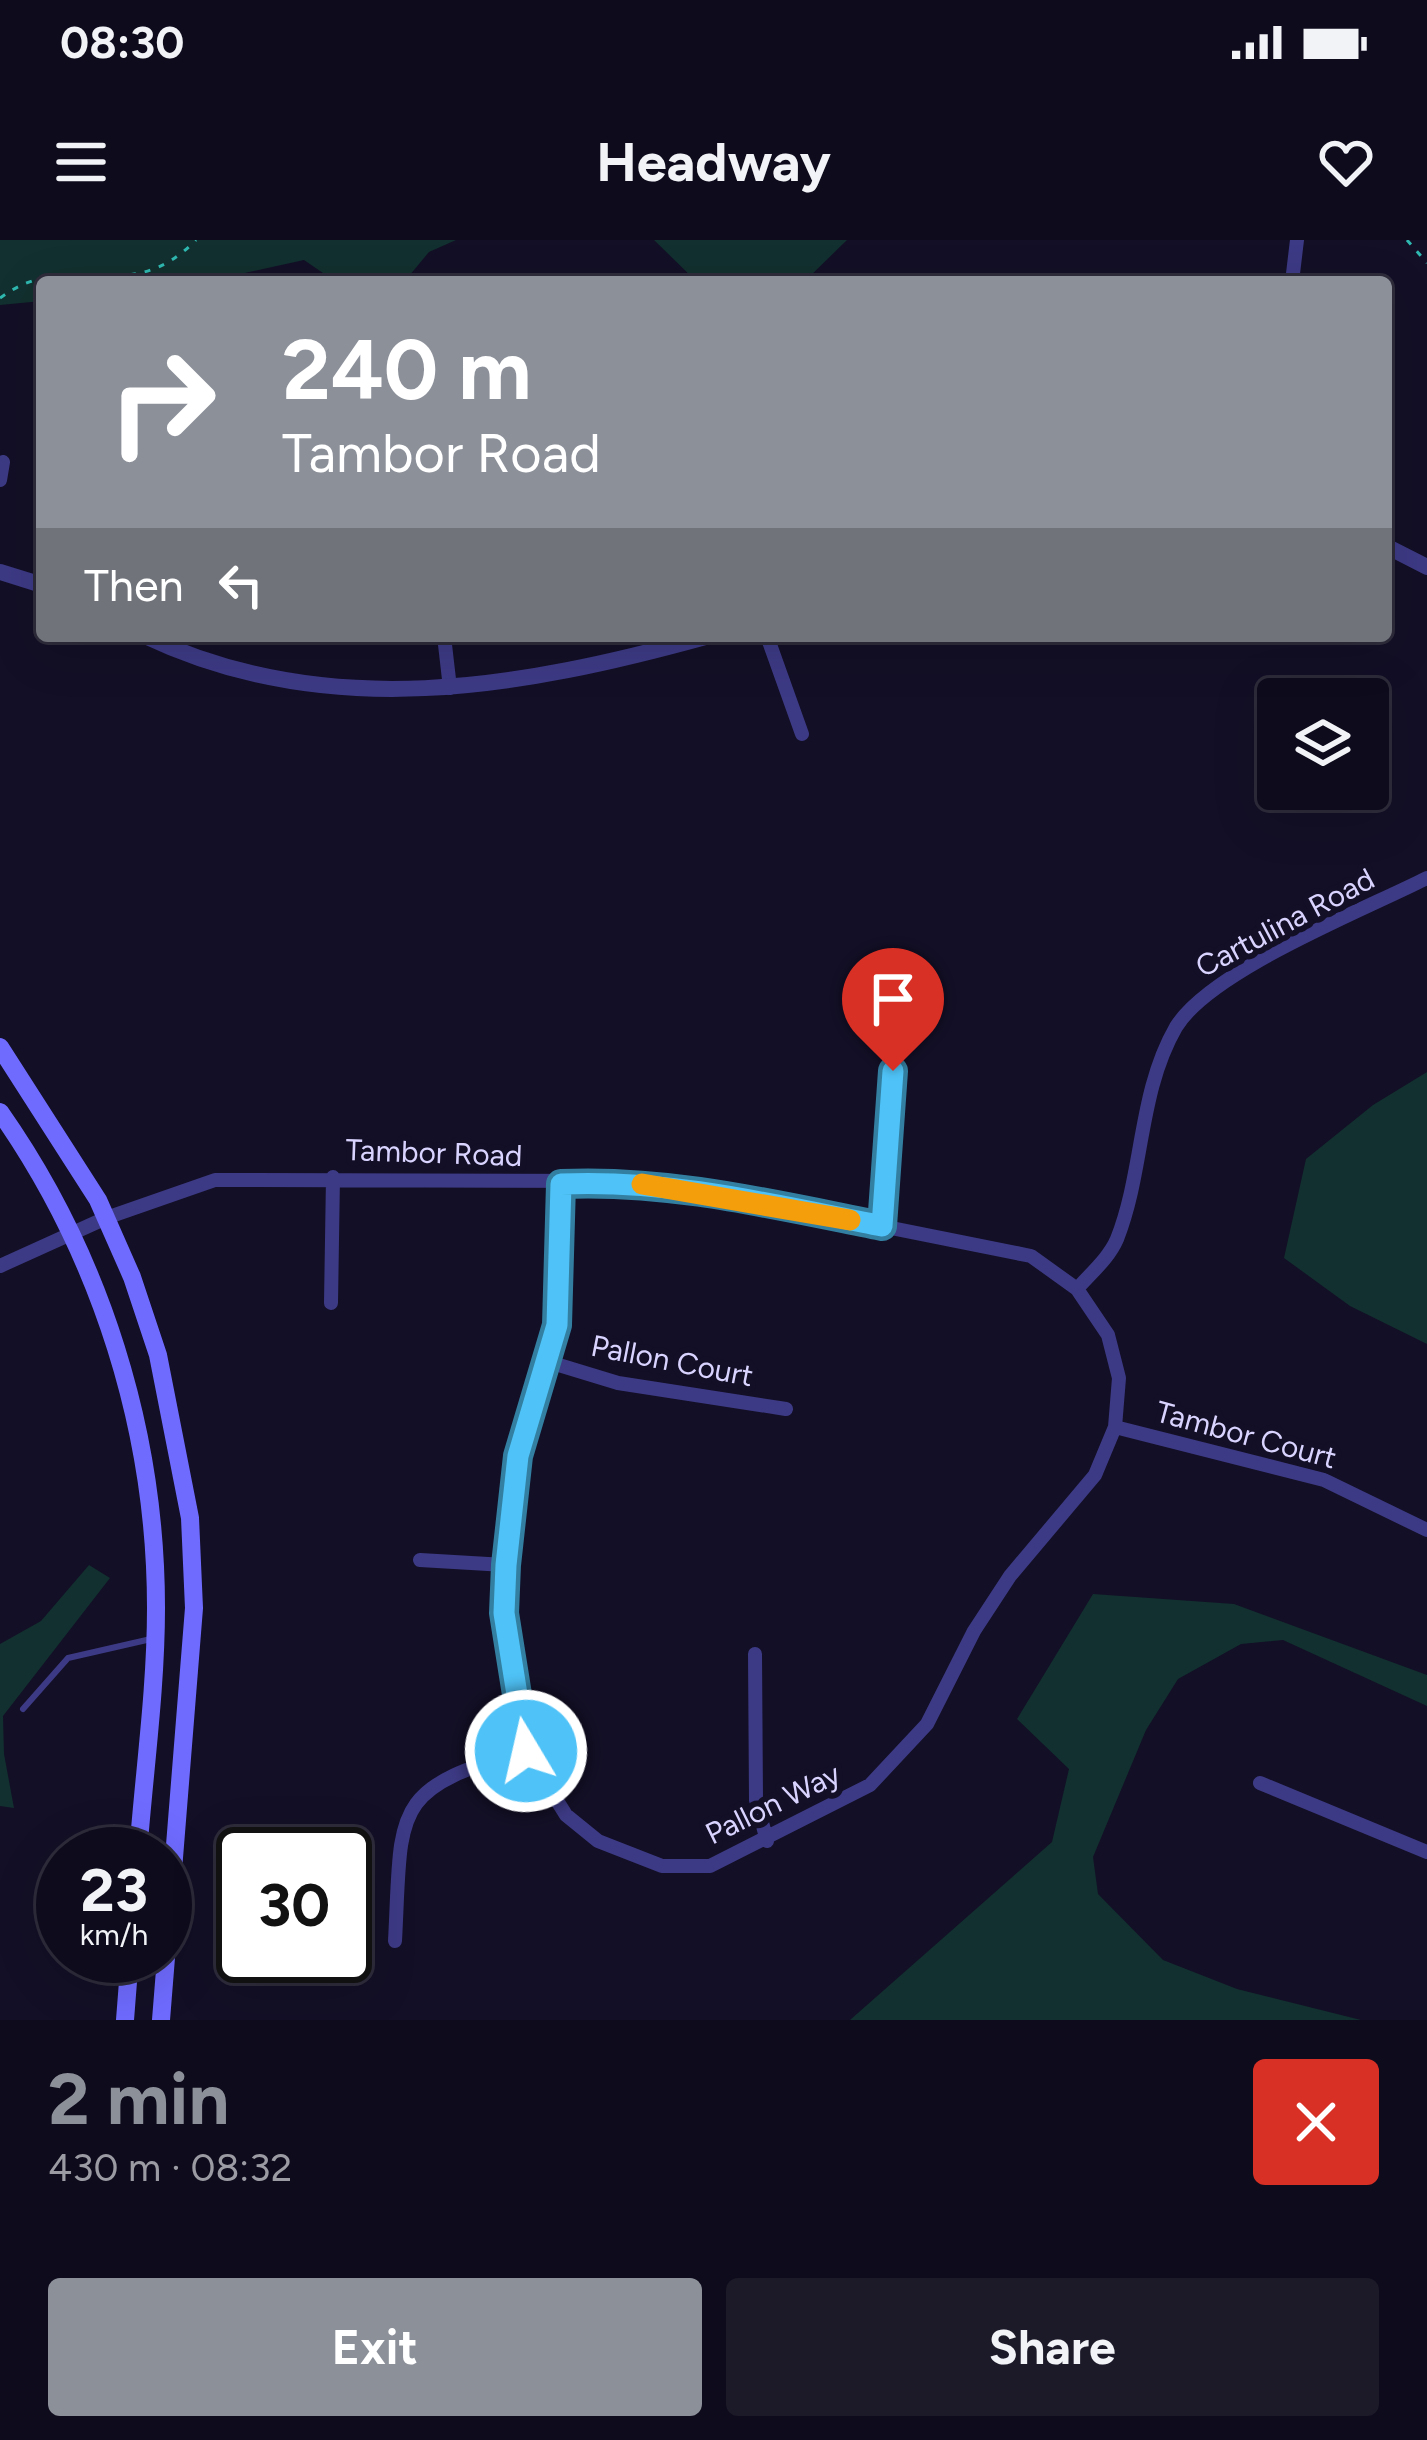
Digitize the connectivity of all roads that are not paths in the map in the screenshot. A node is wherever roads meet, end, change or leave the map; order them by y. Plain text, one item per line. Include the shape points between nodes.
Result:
1 (1297, 240) edge
2 (1293, 276) edge
3 (3, 462) dead end
4 (0, 480) edge
5 (1392, 549) edge
6 (1427, 567) edge
7 (0, 572) edge
8 (36, 583) edge
9 (162, 642) edge
10 (445, 642) edge
11 (687, 642) edge
12 (769, 642) edge
13 (450, 688) junction
14 (802, 734) dead end
15 (1427, 878) edge
16 (0, 1047) edge
17 (893, 1071) dead end
18 (0, 1112) edge
19 (333, 1177) junction
20 (561, 1184) junction
21 (106, 1218) junction
22 (882, 1226) junction
23 (72, 1234) junction
24 (0, 1266) edge
25 (1077, 1289) junction
26 (331, 1303) dead end
27 (549, 1363) junction
28 (786, 1409) dead end
29 (1114, 1427) junction
30 (1427, 1530) edge
31 (420, 1560) dead end
32 (506, 1565) junction
33 (154, 1639) junction
34 (755, 1654) dead end
35 (23, 1709) dead end
36 (526, 1751) junction
37 (1260, 1783) dead end
38 (140, 1827) edge
39 (767, 1841) junction
40 (1427, 1852) edge
41 (395, 1941) dead end
42 (128, 1983) edge
43 (125, 2020) edge
44 (160, 2020) edge

1 - 2 street
3 - 4 street
5 - 6 street
7 - 8 street
9 - 13 street via 296,686
10 - 13 street
11 - 13 street
12 - 14 street
15 - 25 street, Cartulina Road via 1198,1000 1154,1076 1118,1238
16 - 21 main road
17 - 22 street
18 - 23 main road
19 - 20 street, Tambor Road
19 - 21 street, Tambor Road via 215,1180
19 - 26 street
20 - 22 street, Tambor Road via 619,1181 721,1194
20 - 27 street, Pallon Way
21 - 23 street, Tambor Road
21 - 44 main road via 158,1355 190,1518 194,1608
22 - 25 street, Tambor Road via 1031,1256
23 - 24 street, Tambor Road
23 - 33 main road via 128,1386 154,1524
25 - 29 street, Tambor Road via 1108,1335 1119,1378
27 - 28 street, Pallon Court via 619,1383
27 - 32 street, Pallon Way via 518,1456
29 - 30 street, Tambor Court via 1324,1480
29 - 39 street, Pallon Way via 1095,1475 974,1631 927,1724 870,1785
31 - 32 street
32 - 36 street, Pallon Way via 504,1613
33 - 35 lane via 68,1658
33 - 38 main road
34 - 39 street via 756,1800
36 - 39 street, Pallon Way via 566,1815 626,1855 662,1866 710,1866
36 - 41 street via 457,1770 412,1803 401,1830
37 - 40 street
42 - 43 main road

